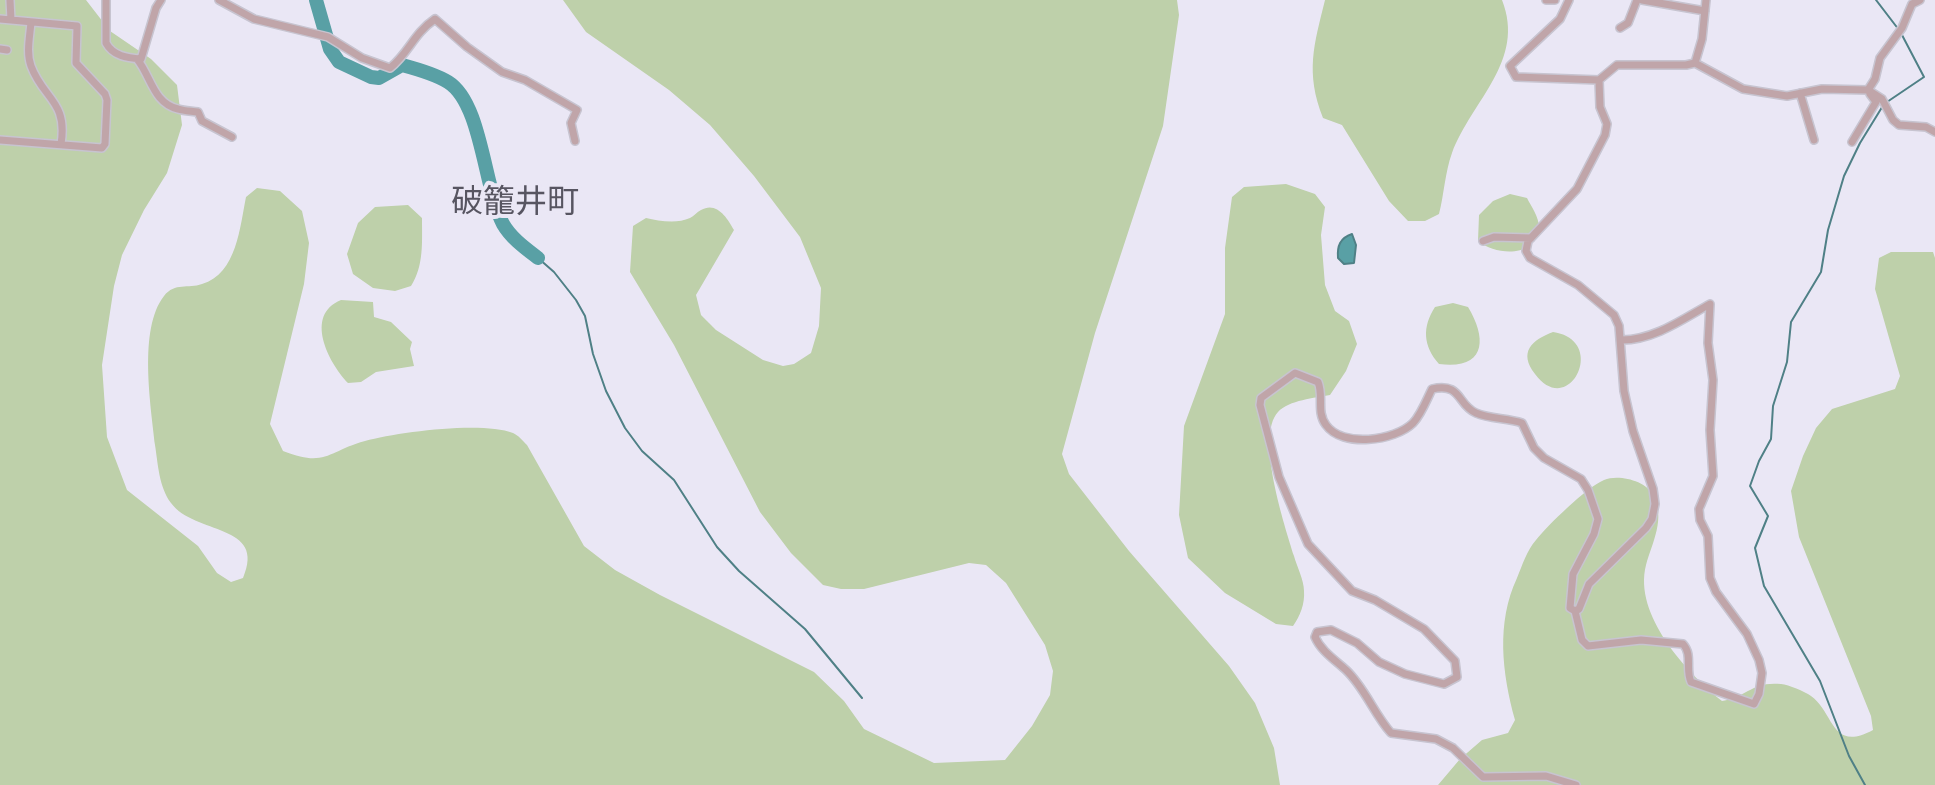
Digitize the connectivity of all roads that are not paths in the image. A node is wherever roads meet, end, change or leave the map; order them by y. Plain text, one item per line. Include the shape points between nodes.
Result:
1 (10, 0) edge
2 (106, 0) edge
3 (161, 0) edge
4 (219, 0) edge
5 (1546, 0) edge
6 (1555, 0) edge
7 (1569, 0) edge
8 (1639, 0) edge
9 (1706, 0) edge
10 (1920, 0) edge
11 (1705, 11) junction
12 (0, 19) edge
13 (11, 20) junction
14 (31, 22) junction
15 (1620, 28) dead end
16 (137, 59) junction
17 (1695, 63) junction
18 (1599, 80) junction
19 (1869, 91) junction
20 (1800, 93) junction
21 (1935, 132) edge
22 (232, 137) dead end
23 (0, 140) edge
24 (1814, 140) dead end
25 (575, 141) dead end
26 (1852, 142) dead end
27 (61, 144) junction
28 (1531, 238) junction
29 (1483, 241) dead end
30 (1622, 340) junction
31 (1575, 611) junction
32 (1576, 785) edge

1 - 13 street
2 - 16 street via 109,49
3 - 16 street via 146,48
4 - 25 street via 254,19 328,37 390,68 435,19 502,72 577,110 571,123
5 - 6 street
7 - 18 street via 1560,19 1510,66 1511,71 1516,77
8 - 11 street
8 - 15 street
9 - 11 street
10 - 19 street via 1912,4 1880,58
11 - 17 street
12 - 13 street
13 - 14 street
14 - 27 street via 31,67 60,111
14 - 27 street via 77,26 76,63 107,100 102,148
16 - 22 street via 160,99 176,109 198,112 202,121
17 - 18 street via 1628,63
17 - 20 street via 1743,89
18 - 28 street via 1605,135 1577,189
19 - 20 street
19 - 21 street via 1899,125
19 - 26 street via 1876,102
20 - 24 street
23 - 27 street
28 - 29 street
28 - 30 street via 1526,251 1530,258 1603,304 1614,315
30 - 31 street via 1624,391 1655,504 1652,519 1589,584
30 - 31 street via 1637,340 1672,326 1710,304 1713,476 1699,509 1700,520 1708,536 1710,578 1759,660 1759,694 1754,704 1747,703 1691,682 1683,644 1641,640 1588,646
31 - 32 street via 1570,608 1573,574 1598,519 1581,479 1544,458 1522,423 1473,412 1453,390 1441,387 1432,389 1414,422 1373,441 1331,431 1323,422 1318,382 1302,375 1295,373 1261,398 1279,477 1308,544 1352,591 1424,629 1455,661 1457,677 1444,684 1405,674 1331,630 1317,632 1319,645 1350,673 1391,733 1436,739 1483,777 1546,776

